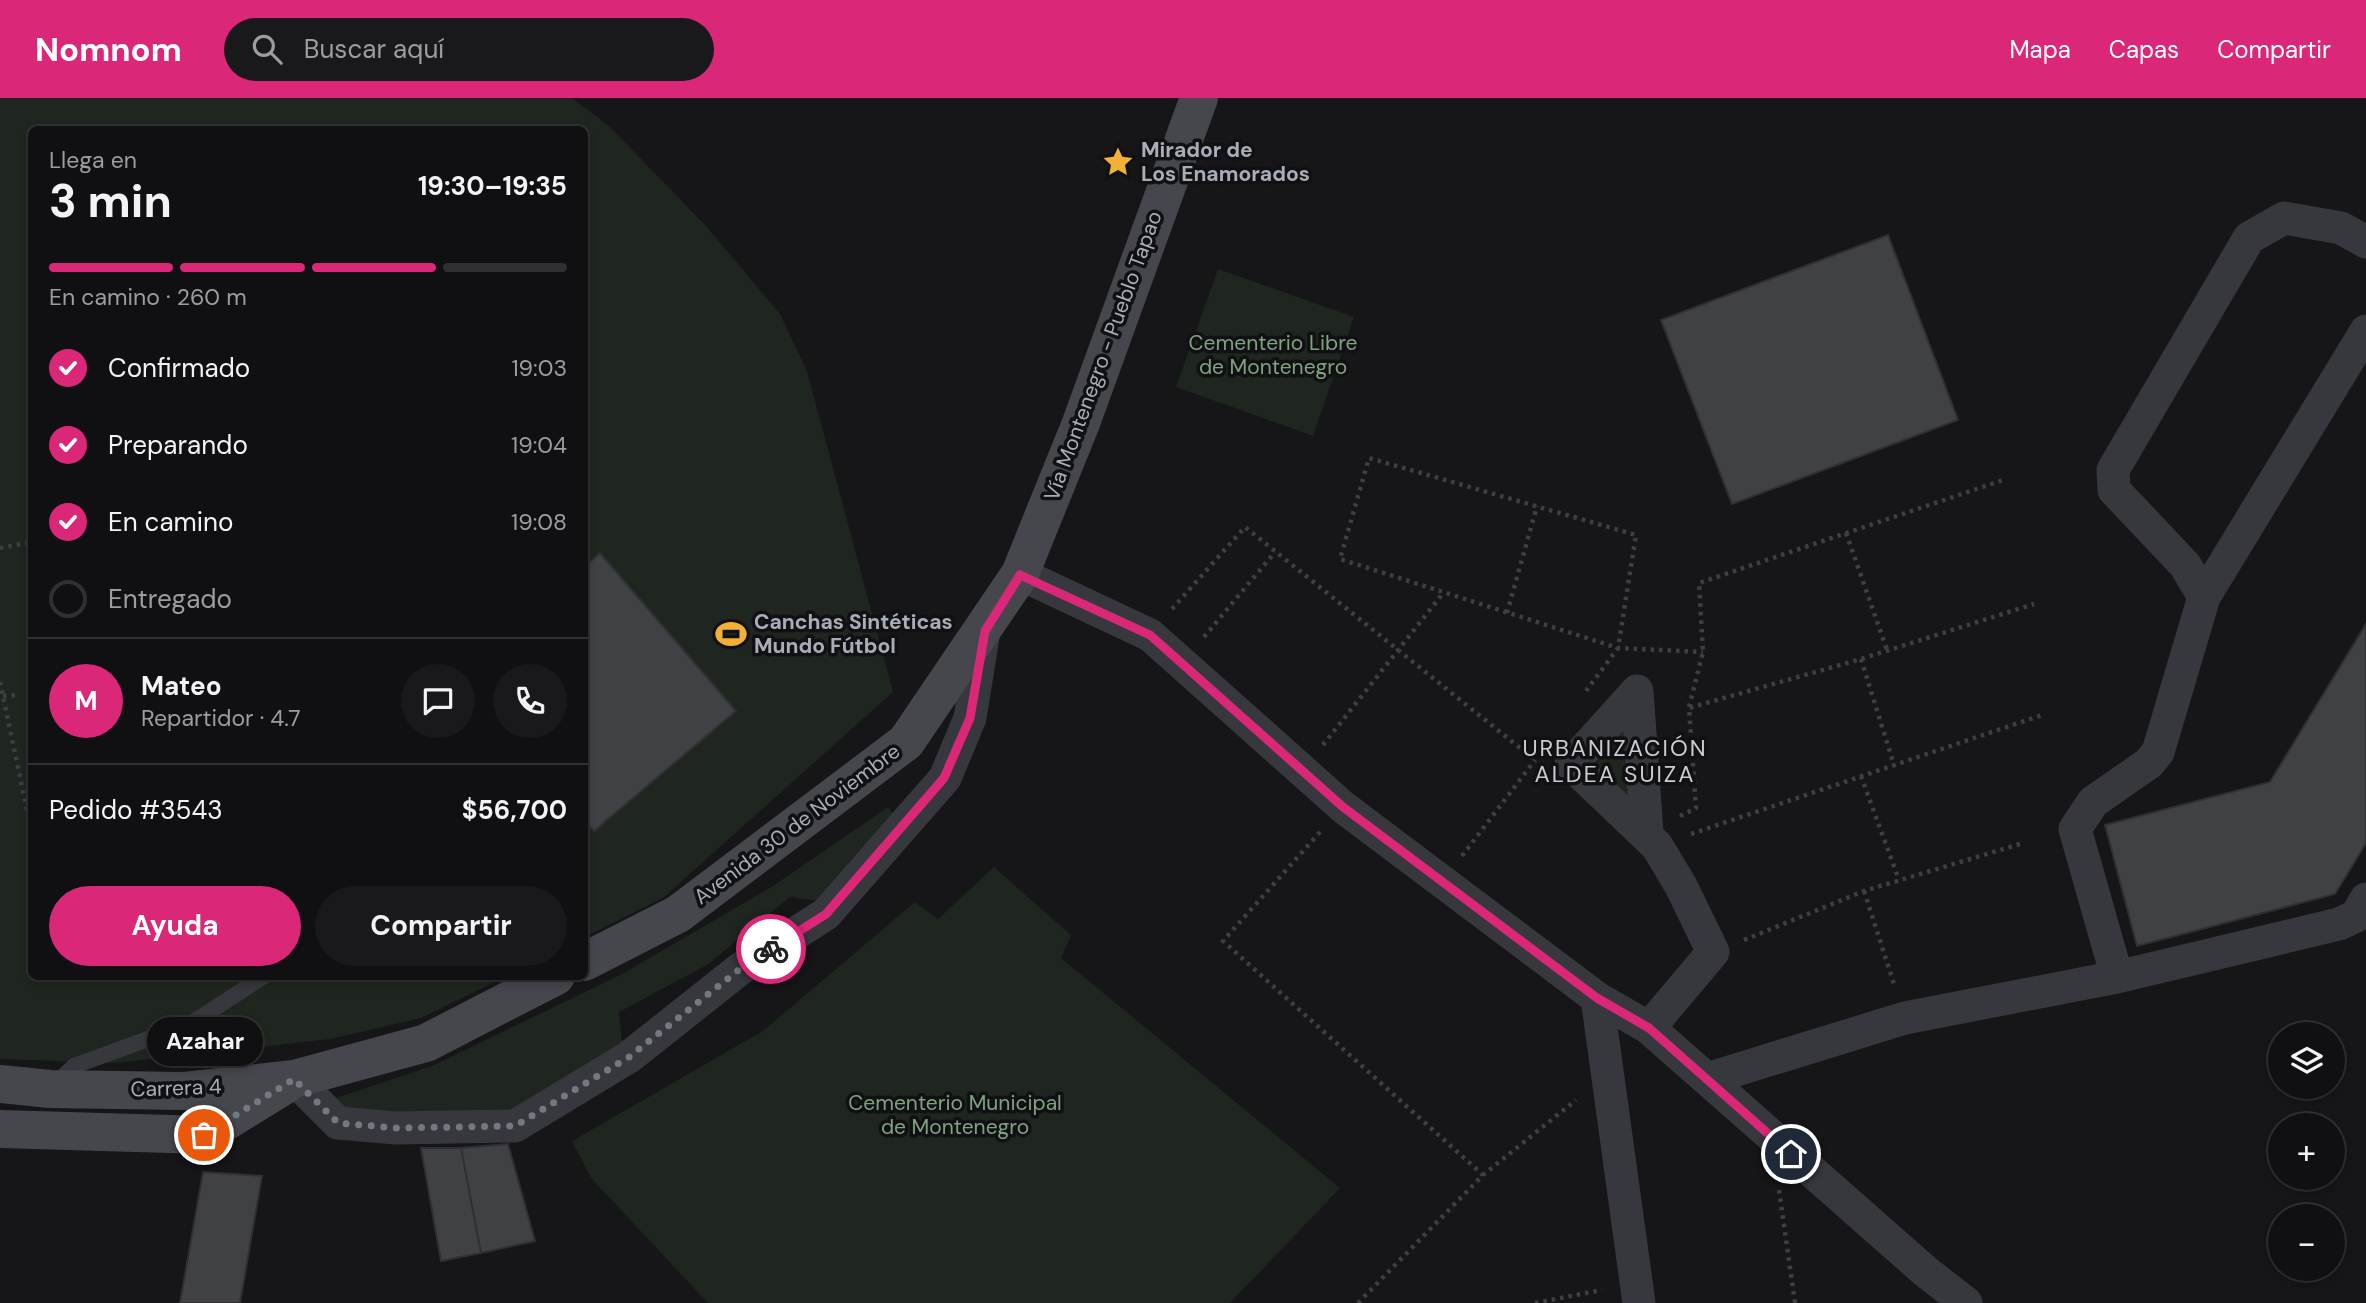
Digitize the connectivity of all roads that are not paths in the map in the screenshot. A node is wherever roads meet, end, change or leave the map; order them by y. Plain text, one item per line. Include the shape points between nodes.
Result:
1 (1199, 98) edge
2 (2366, 242) edge
3 (2366, 331) edge
4 (2366, 372) edge
5 (2325, 396) junction
6 (1020, 575) junction
7 (2204, 597) junction
8 (985, 631) junction
9 (1652, 840) road end
10 (2366, 899) edge
11 (588, 960) edge
12 (2117, 977) junction
13 (258, 980) edge
14 (548, 980) edge
15 (1597, 998) junction
16 (1649, 1028) junction
17 (294, 1079) junction
18 (1707, 1079) junction
19 (0, 1084) edge
20 (50, 1089) junction
21 (0, 1129) edge
22 (1638, 1293) edge
23 (1966, 1303) edge

1 - 6 main road, Vía Montenegro - Pueblo Tapao via 1082,423
2 - 7 street via 2341,228 2284,218 2249,237 2113,470 2114,490 2185,565
3 - 5 street
4 - 5 street
5 - 7 street
6 - 8 main road, Avenida 30 de Noviembre
6 - 15 street via 1150,635 1343,807
7 - 12 street via 2158,752 2093,802 2075,829
8 - 11 main road, Avenida 30 de Noviembre via 906,742 678,914
8 - 17 street via 970,718 944,778 826,914 740,969 629,1057 515,1126 396,1128 338,1123
9 - 16 street via 1713,952
10 - 12 street via 2356,916 2339,924
12 - 18 street via 1905,1018
13 - 20 lane via 192,1023 74,1066
14 - 17 main road via 426,1042
15 - 16 street
15 - 22 street
16 - 18 street
17 - 20 main road, Carrera 4 via 184,1091
17 - 21 main road, Carrera 4 via 204,1135
18 - 23 street
19 - 20 main road, Carrera 4

